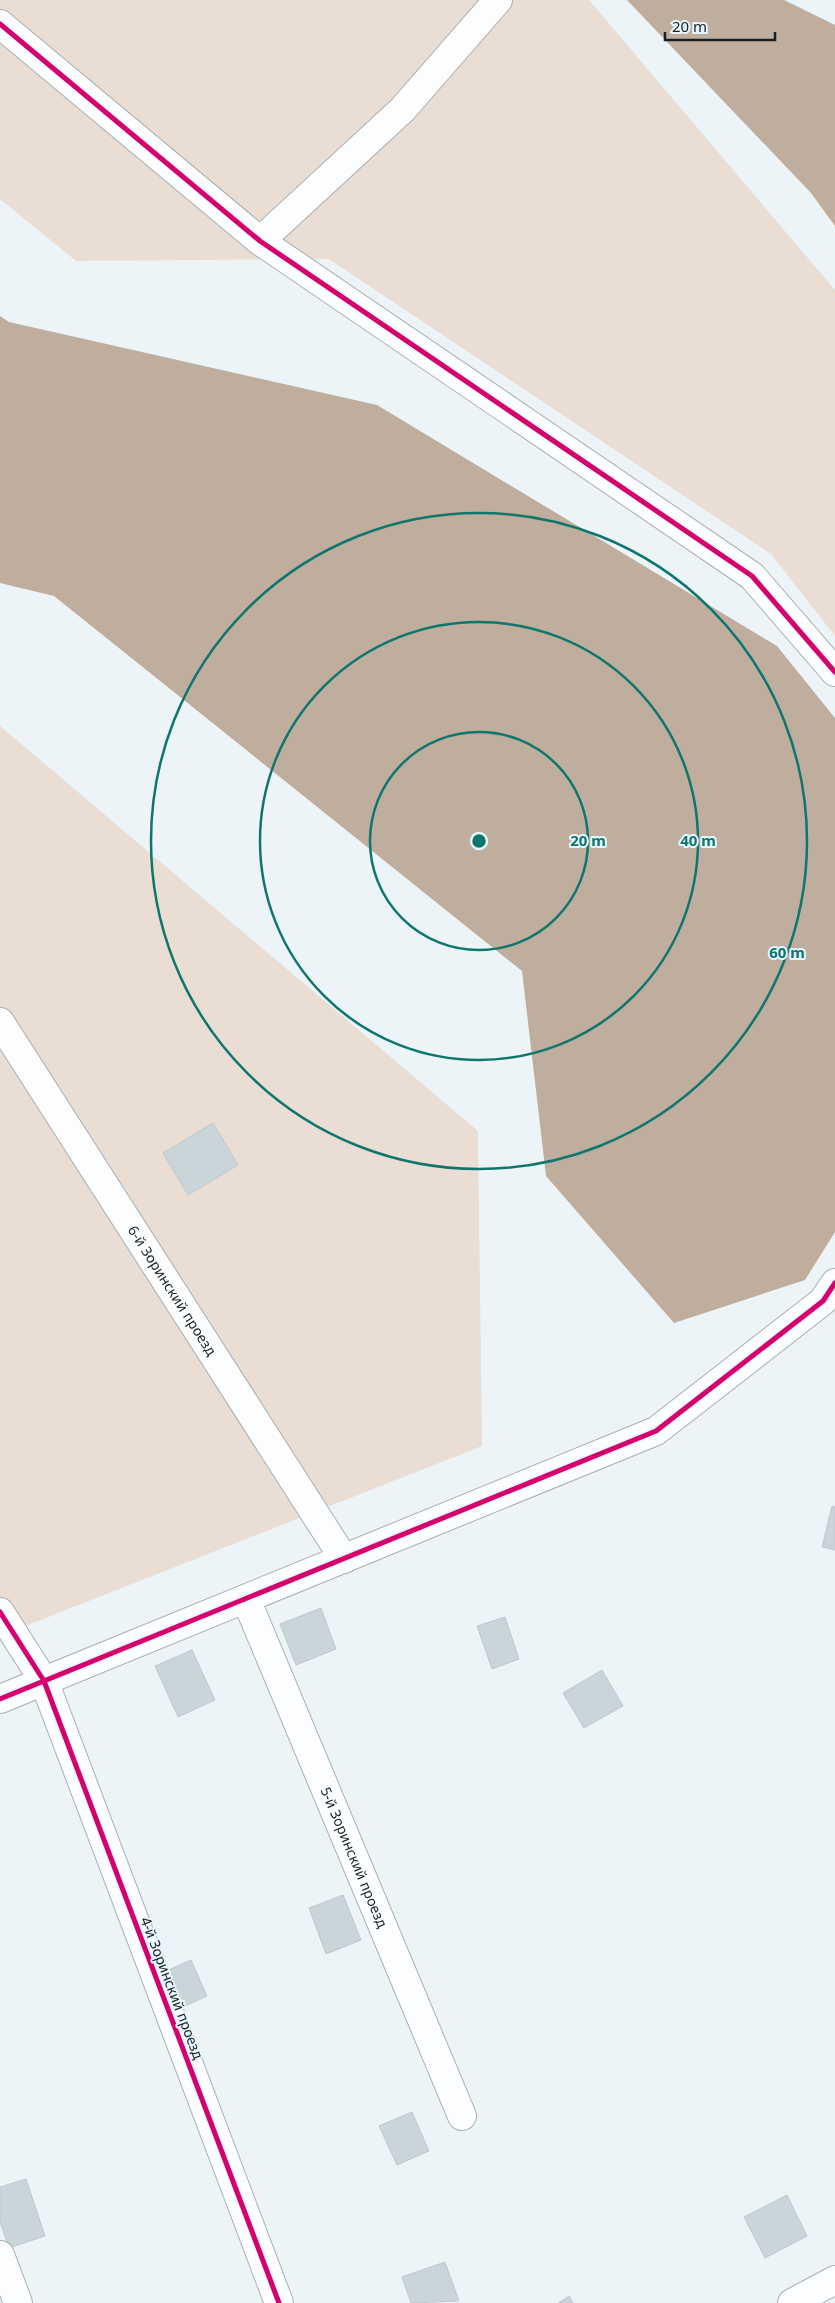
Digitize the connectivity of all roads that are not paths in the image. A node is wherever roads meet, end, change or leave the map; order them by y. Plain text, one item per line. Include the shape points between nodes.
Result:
1 (498, 0) edge
2 (0, 24) edge
3 (260, 240) junction
4 (835, 672) edge
5 (0, 1022) edge
6 (835, 1283) edge
7 (344, 1559) junction
8 (246, 1599) junction
9 (0, 1612) edge
10 (44, 1681) junction
11 (0, 1699) edge
12 (462, 2116) dead end
13 (0, 2255) edge
14 (835, 2280) edge
15 (18, 2303) edge
16 (279, 2303) edge
17 (792, 2303) edge

1 - 3 street via 402,110
2 - 3 street
3 - 4 street via 752,576
5 - 7 street, 6-й Зоринский проезд
6 - 7 street via 823,1301 656,1432
7 - 8 street
8 - 10 street
8 - 12 street, 5-й Зоринский проезд
9 - 10 street, 4-й Зоринский проезд
10 - 11 street
10 - 16 street, 4-й Зоринский проезд
13 - 15 street
14 - 17 street

